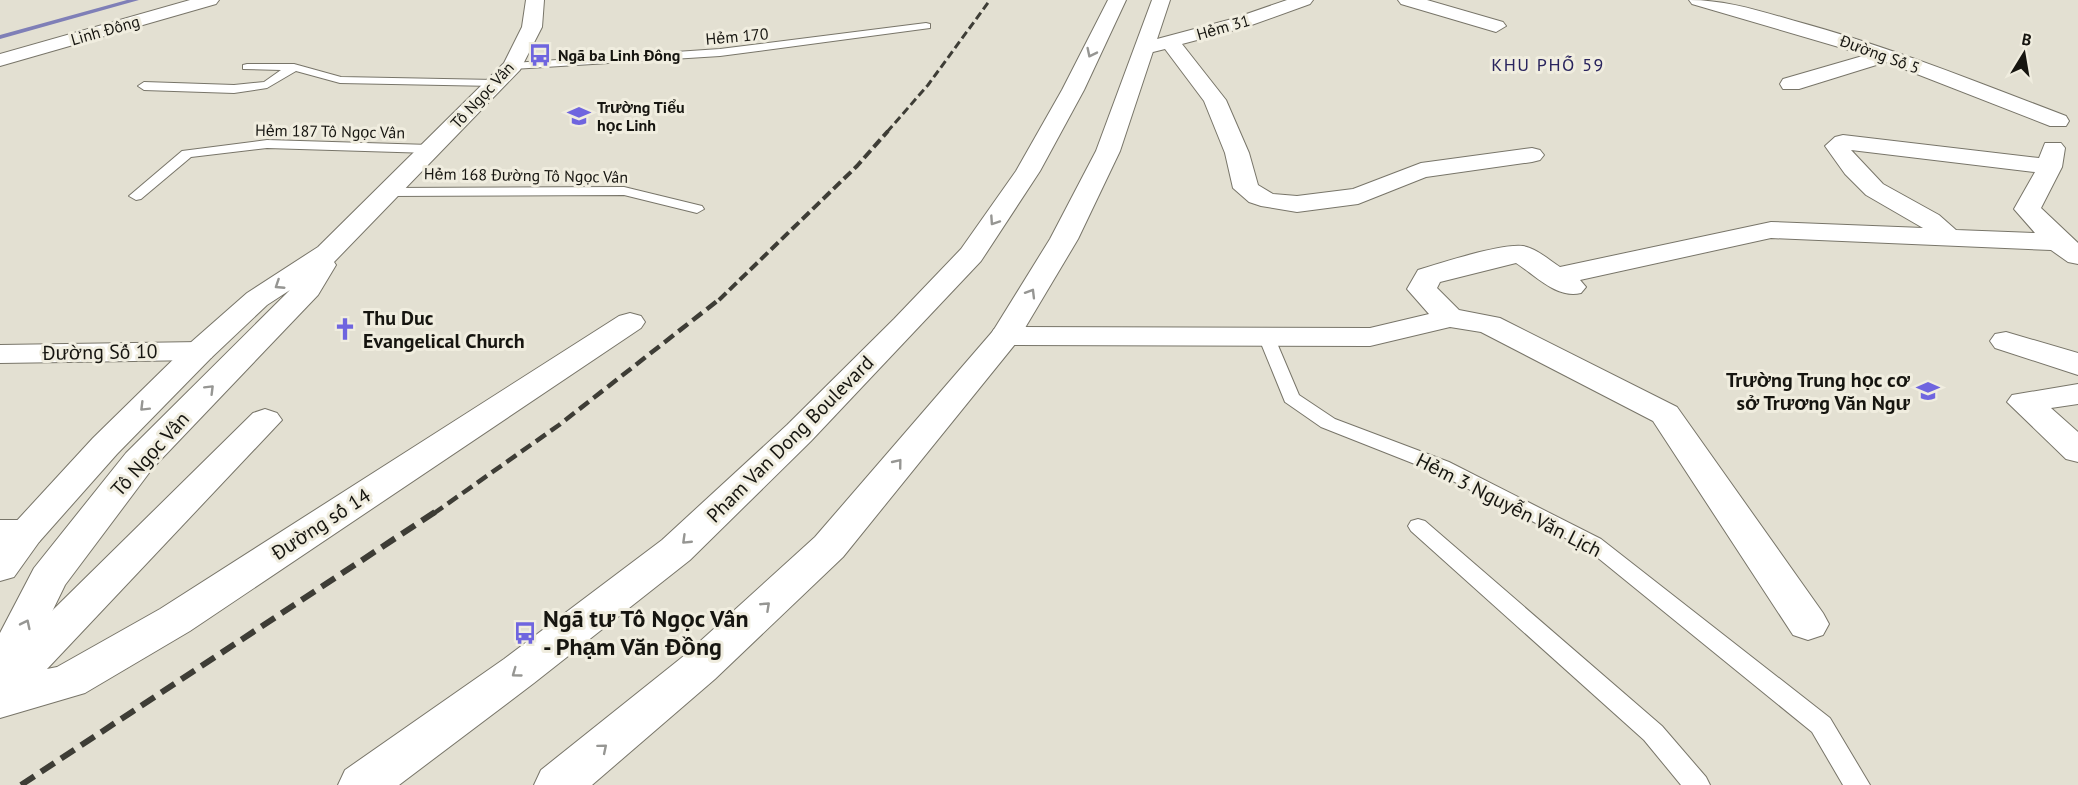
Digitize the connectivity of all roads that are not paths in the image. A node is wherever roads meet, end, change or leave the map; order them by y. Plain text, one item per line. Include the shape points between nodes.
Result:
1 (210, 0) edge
2 (536, 0) edge
3 (1117, 0) edge
4 (1161, 0) edge
5 (1304, 0) edge
6 (1407, 0) edge
7 (1698, 0) edge
8 (926, 26) dead end
9 (1496, 26) dead end
10 (1156, 46) junction
11 (1887, 55) junction
12 (0, 60) edge
13 (513, 66) junction
14 (247, 67) dead end
15 (294, 68) junction
16 (495, 83) junction
17 (1791, 84) dead end
18 (144, 86) dead end
19 (2068, 118) edge
20 (430, 149) junction
21 (1532, 155) dead end
22 (2050, 167) junction
23 (388, 192) junction
24 (136, 196) dead end
25 (697, 209) dead end
26 (1949, 238) junction
27 (2068, 249) edge
28 (328, 253) junction
29 (1450, 318) junction
30 (630, 322) dead end
31 (1005, 336) junction
32 (1266, 336) junction
33 (2006, 341) dead end
34 (200, 351) junction
35 (0, 354) edge
36 (2078, 365) edge
37 (2078, 394) edge
38 (265, 420) dead end
39 (2078, 451) edge
40 (1418, 526) dead end
41 (12, 533) edge
42 (0, 567) edge
43 (1808, 624) dead end
44 (0, 676) edge
45 (0, 690) edge
46 (0, 700) edge
47 (362, 785) edge
48 (558, 785) edge
49 (1697, 785) edge
50 (1857, 785) edge

1 - 12 main road, Linh Đông
2 - 13 main road, Tô Ngọc Vân via 532,27
3 -> 47 main road, Pham Van Dong Boulevard via 1028,171 971,255 905,325 676,550
4 - 10 main road
5 - 10 main road, Hẻm 31 via 1239,24
6 - 9 main road
7 - 11 main road, Đường Số 5
8 - 13 lane, Hẻm 170 via 774,49 599,64
10 - 21 main road via 1215,100 1237,153 1246,188 1270,201 1297,204 1358,196 1421,170
31 -> 10 main road via 1064,239
11 - 17 main road
11 - 19 main road, Đường Số 5
13 - 16 main road, Tô Ngọc Vân
14 - 15 lane
15 - 16 lane via 340,80
15 - 18 lane via 267,85
16 - 20 main road, Tô Ngọc Vân
19 - 22 main road
20 - 23 main road, Tô Ngọc Vân
20 - 24 lane, Hẻm 187 Tô Ngọc Vân via 267,144 187,154
22 - 26 main road via 1843,142 1837,146 1868,185 1925,217
22 - 27 main road via 2028,209
23 - 25 lane, Hẻm 168 Đường Tô Ngọc Vân via 624,191
23 - 28 main road, Tô Ngọc Vân
26 - 27 main road
26 - 29 main road via 1771,230 1563,282 1521,254 1428,276 1422,289
28 -> 34 main road, Tô Ngọc Vân via 257,300
44 -> 28 main road, Tô Ngọc Vân via 48,578 140,461 308,289
29 - 32 main road via 1370,337
29 - 43 main road via 1489,324 1665,414
30 - 46 main road, Đường số 14 via 175,620 69,681
31 - 32 main road
48 -> 31 main road via 700,667 829,547
32 - 50 lane, Hẻm 3 Nguyễn Văn Lịch via 1291,398 1328,423 1442,467 1594,544 1821,725
33 - 36 main road
34 - 35 main road, Đường Số 10
34 -> 41 main road, Tô Ngọc Vân
37 - 39 main road via 2024,402
38 - 45 main road
40 - 49 lane via 1653,733
41 - 42 main road, Tô Ngọc Vân

